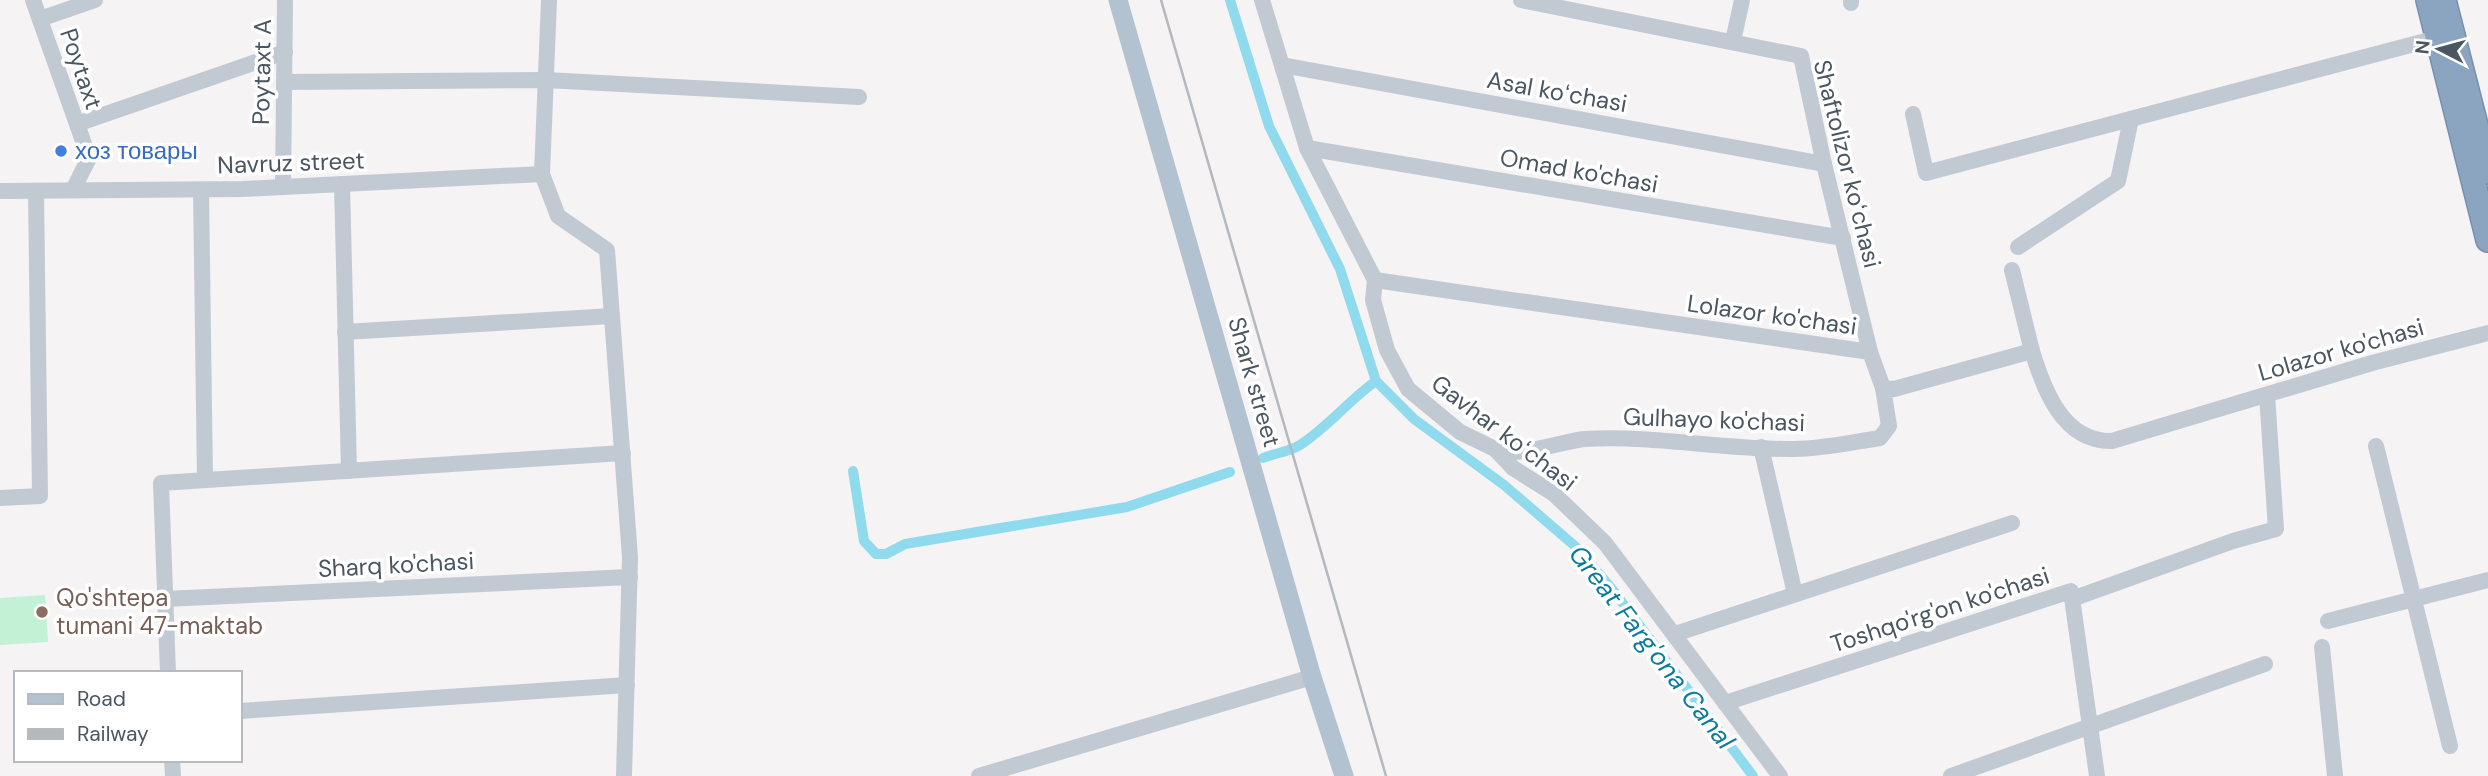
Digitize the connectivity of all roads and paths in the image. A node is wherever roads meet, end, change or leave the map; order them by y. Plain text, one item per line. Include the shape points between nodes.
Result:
1 (33, 0) edge
2 (95, 0) edge
3 (285, 0) edge
4 (549, 0) edge
5 (1118, 0) edge
6 (1262, 0) edge
7 (1521, 0) edge
8 (1742, 0) edge
9 (2428, 0) edge
10 (2444, 0) edge
11 (40, 19) junction
12 (2437, 38) junction
13 (1733, 41) junction
14 (285, 52) junction
15 (1282, 65) junction
16 (546, 80) junction
17 (284, 82) junction
18 (859, 97) dead end
19 (1913, 114) dead end
20 (2131, 119) junction
21 (77, 124) junction
22 (1307, 148) junction
23 (1824, 164) junction
24 (2488, 172) edge
25 (542, 174) junction
26 (342, 184) junction
27 (283, 187) junction
28 (73, 190) junction
29 (201, 190) junction
30 (0, 191) edge
31 (36, 191) junction
32 (1843, 238) junction
33 (2488, 240) edge
34 (2018, 247) dead end
35 (2012, 270) dead end
36 (1375, 280) junction
37 (612, 316) junction
38 (345, 332) junction
39 (2488, 334) edge
40 (2032, 351) junction
41 (1870, 352) junction
42 (1883, 388) junction
43 (2267, 395) junction
44 (2376, 446) dead end
45 (1760, 447) junction
46 (1495, 449) junction
47 (622, 453) junction
48 (349, 471) junction
49 (205, 480) junction
50 (0, 498) edge
51 (2012, 523) dead end
52 (630, 577) junction
53 (2488, 580) edge
54 (1795, 594) junction
55 (165, 599) junction
56 (2072, 599) junction
57 (2414, 599) junction
58 (2328, 621) dead end
59 (1675, 634) junction
60 (2322, 647) dead end
61 (2265, 664) dead end
62 (168, 671) edge
63 (1312, 677) junction
64 (627, 685) junction
65 (1725, 704) junction
66 (242, 711) edge
67 (2090, 727) junction
68 (2450, 746) dead end
69 (624, 776) edge
70 (979, 776) edge
71 (1344, 776) edge
72 (1780, 776) edge
73 (1951, 776) edge
74 (2098, 776) edge
75 (2334, 776) edge

1 - 11 street, Poytaxt
2 - 11 street
3 - 14 street, Poytaxt A
4 - 16 street
5 - 63 main road, Shark street
6 - 15 street, Gavhar koʻchasi
7 - 13 street, Shaftolizor koʻchasi
8 - 13 street
9 - 12 highway
10 - 24 highway
11 - 21 street, Poytaxt
12 - 20 street
12 - 33 highway
13 - 23 street, Shaftolizor koʻchasi via 1801,56
14 - 17 street, Poytaxt A
14 - 21 street
15 - 22 street, Gavhar koʻchasi
15 - 23 street, Asal koʻchasi
16 - 17 street
16 - 18 street
16 - 25 street
17 - 27 street, Poytaxt A
19 - 20 street via 1926,173
20 - 34 street via 2118,181
21 - 28 street, Poytaxt via 89,158
22 - 32 street, Omad ko'chasi
22 - 36 street, Gavhar koʻchasi
23 - 32 street, Shaftolizor koʻchasi
25 - 26 street, Navruz street
25 - 37 street via 558,216 607,250
26 - 27 street, Navruz street
26 - 38 street
27 - 29 street, Navruz street
28 - 29 street, Navruz street
28 - 31 street, Navruz street
29 - 49 street
30 - 31 street, Navruz street
31 - 50 street via 40,496
32 - 41 street, Shaftolizor koʻchasi
35 - 40 street, Lolazor ko'chasi
36 - 41 street, Lolazor ko'chasi
36 - 46 street, Gavhar koʻchasi via 1373,300 1387,349 1408,389 1460,432
37 - 38 street
37 - 47 street
38 - 48 street
39 - 43 street, Lolazor ko'chasi
40 - 42 street via 1894,389
40 - 43 street, Lolazor ko'chasi via 2041,381 2059,414 2077,431 2098,441 2112,441
41 - 42 street, Lolazor ko'chasi
42 - 45 street, Gulhayo ko'chasi via 1889,426 1880,438 1797,450
43 - 56 street via 2276,529
44 - 57 street
45 - 46 street, Gulhayo ko'chasi via 1584,439 1525,450
45 - 54 street
46 - 59 street, Gavhar koʻchasi via 1513,468 1554,494 1605,543
47 - 48 street
47 - 52 street
48 - 49 street
49 - 55 street via 161,483
51 - 54 street
52 - 55 street, Sharq ko'chasi
52 - 64 street
53 - 57 street
54 - 59 street
55 - 62 street
56 - 65 street, Toshqo'rg'on ko'chasi via 2071,591
56 - 67 street, Toshqo'rg'on ko'chasi
57 - 58 street
57 - 68 street
59 - 65 street, Gavhar koʻchasi
60 - 75 street
61 - 67 street
63 - 70 street
63 - 71 main road, Shark street
64 - 66 street
64 - 69 street
65 - 72 street, Gavhar koʻchasi
67 - 73 street
67 - 74 street, Toshqo'rg'on ko'chasi

